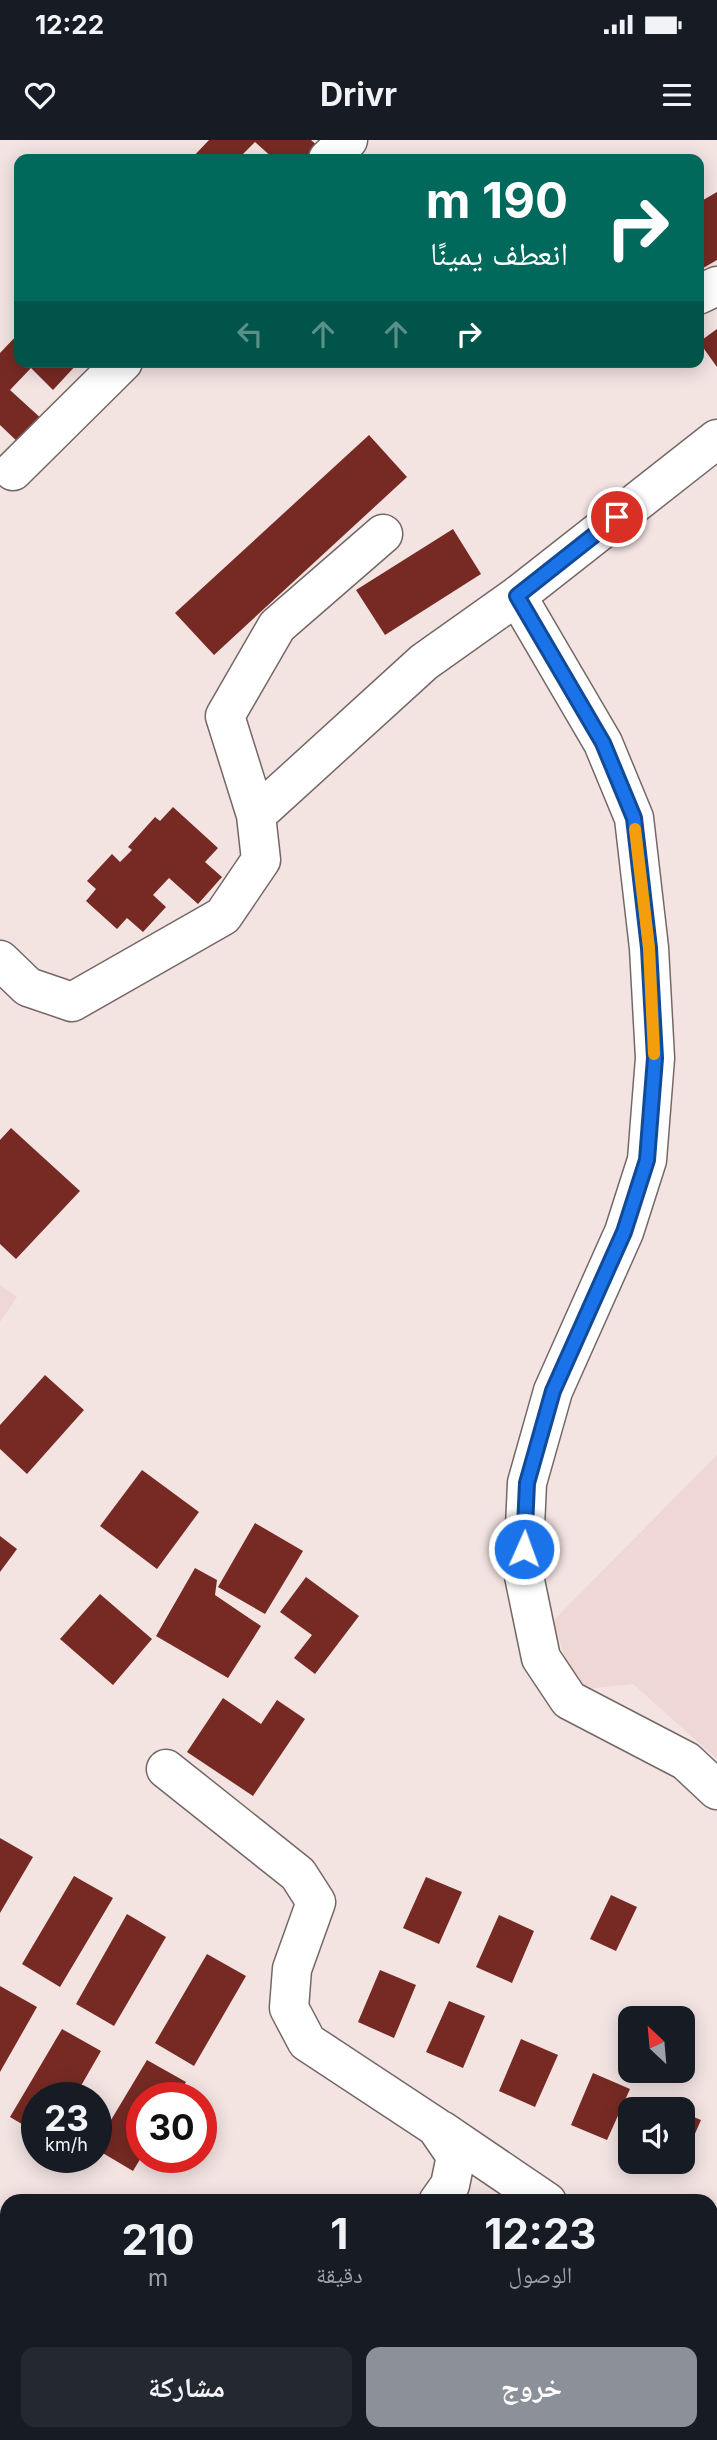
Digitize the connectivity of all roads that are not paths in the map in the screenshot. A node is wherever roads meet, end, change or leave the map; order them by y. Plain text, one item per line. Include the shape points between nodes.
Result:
1 (348, 140) edge
2 (333, 154) edge
3 (117, 368) edge
4 (717, 439) edge
5 (13, 471) dead end
6 (383, 534) dead end
7 (517, 596) junction
8 (256, 815) junction
9 (0, 960) edge
10 (166, 1769) dead end
11 (717, 1790) edge
12 (436, 2127) junction
13 (444, 2194) edge
14 (535, 2194) edge

1 - 2 street
3 - 5 street
4 - 7 street
6 - 8 street via 277,626 225,716
7 - 8 street via 424,662
7 - 11 street via 603,743 634,818 649,948 655,1058 647,1160 624,1232 553,1391 527,1483 523,1571 541,1658 569,1700 686,1761
8 - 9 street via 261,860 223,916 148,960 72,1002 28,987
10 - 12 street via 298,1874 316,1902 292,1969 289,2008 307,2042
12 - 13 street via 456,2156
12 - 14 street

